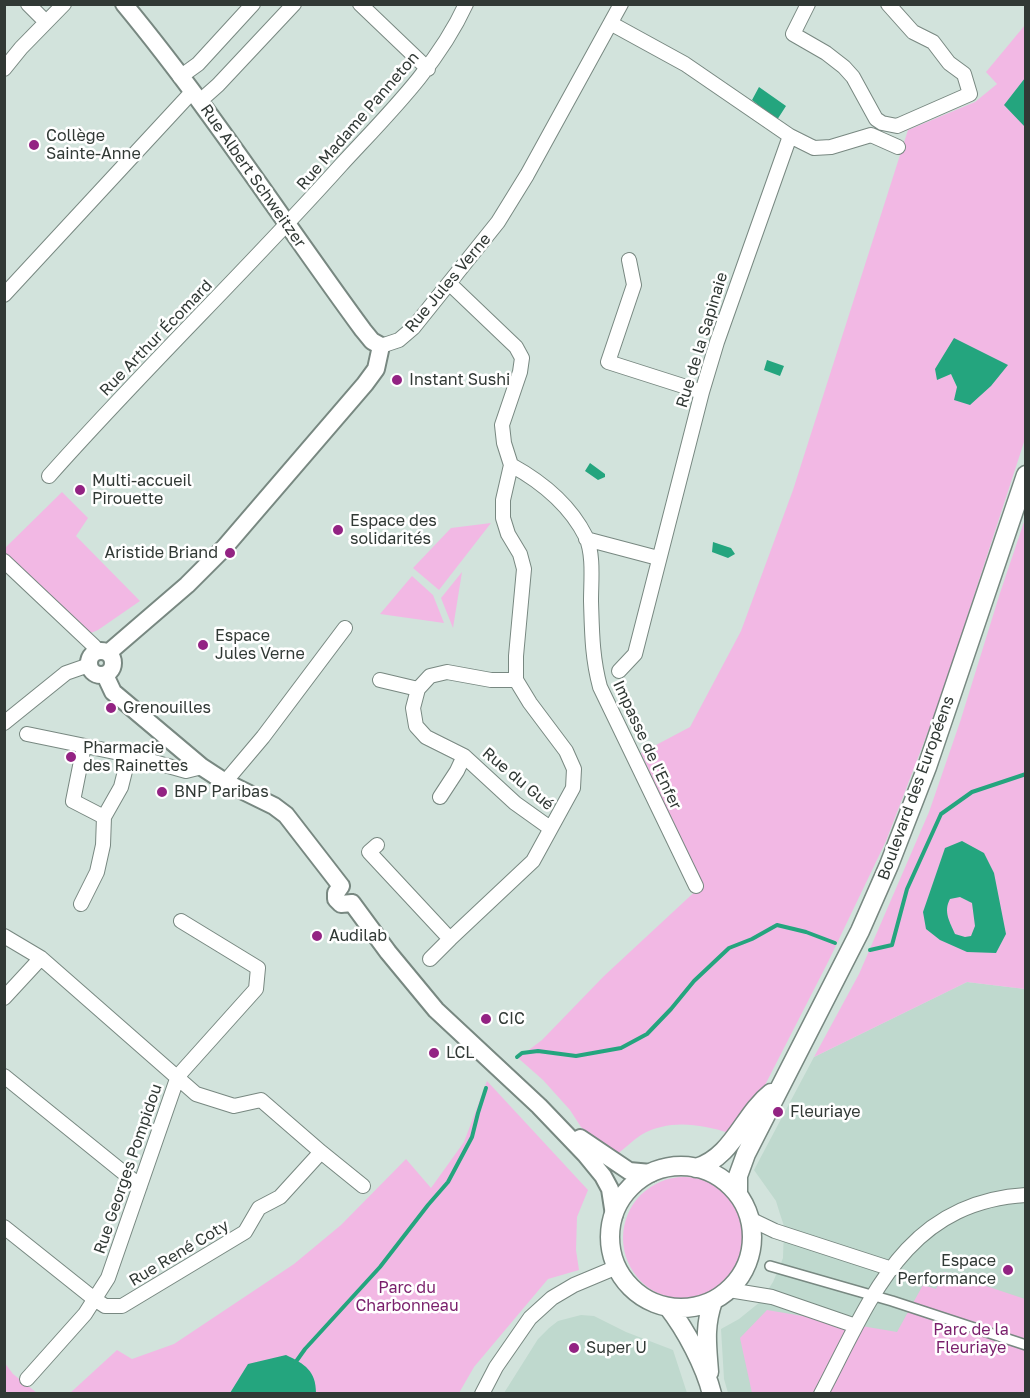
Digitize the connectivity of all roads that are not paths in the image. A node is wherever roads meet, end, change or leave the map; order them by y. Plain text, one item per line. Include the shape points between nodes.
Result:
1 (28, 4) edge
2 (64, 4) edge
3 (124, 4) edge
4 (253, 4) edge
5 (294, 4) edge
6 (360, 4) edge
7 (466, 4) edge
8 (621, 4) edge
9 (808, 4) edge
10 (888, 4) edge
11 (46, 21) junction
12 (612, 24) junction
13 (4, 69) edge
14 (428, 69) junction
15 (180, 76) junction
16 (196, 97) junction
17 (790, 136) junction
18 (897, 147) dead end
19 (288, 224) junction
20 (629, 260) dead end
21 (450, 284) junction
22 (4, 294) edge
23 (381, 346) junction
24 (702, 392) junction
25 (511, 465) junction
26 (1026, 475) edge
27 (49, 476) dead end
28 (586, 538) junction
29 (658, 558) junction
30 (4, 561) edge
31 (345, 628) dead end
32 (98, 657) junction
33 (619, 671) dead end
34 (380, 680) dead end
35 (516, 680) junction
36 (418, 689) junction
37 (4, 723) edge
38 (27, 734) dead end
39 (84, 746) junction
40 (129, 756) junction
41 (464, 756) junction
42 (202, 766) junction
43 (225, 782) junction
44 (440, 796) dead end
45 (104, 817) junction
46 (550, 828) junction
47 (377, 845) dead end
48 (696, 886) dead end
49 (81, 904) dead end
50 (181, 921) dead end
51 (4, 936) edge
52 (450, 939) junction
53 (42, 958) junction
54 (430, 959) dead end
55 (4, 998) edge
56 (177, 1076) junction
57 (4, 1077) edge
58 (778, 1089) junction
59 (539, 1106) junction
60 (321, 1152) junction
61 (696, 1167) junction
62 (651, 1173) junction
63 (140, 1186) junction
64 (363, 1186) dead end
65 (738, 1194) junction
66 (1026, 1195) edge
67 (614, 1215) junction
68 (750, 1219) junction
69 (4, 1227) edge
70 (770, 1266) dead end
71 (617, 1267) junction
72 (892, 1269) junction
73 (729, 1290) junction
74 (872, 1296) junction
75 (93, 1298) junction
76 (713, 1301) junction
77 (668, 1307) junction
78 (856, 1326) junction
79 (1026, 1345) edge
80 (27, 1379) dead end
81 (711, 1388) edge
82 (482, 1394) edge
83 (821, 1394) edge

1 - 11 street
2 - 11 street
3 - 15 street, Rue Albert Schweitzer
4 - 15 street via 198,64
5 - 16 street via 218,85
6 - 14 street
7 - 14 street, Rue Madame Panneton
8 - 12 street, Rue Jules Verne
9 - 10 street via 792,34 844,67 876,119 897,126 970,93 964,74 949,63 933,42 913,32
11 - 13 street
12 - 17 street via 685,64
12 - 21 street, Rue Jules Verne via 498,222
14 - 19 street, Rue Madame Panneton
15 - 16 street, Rue Albert Schweitzer
16 - 19 street, Rue Albert Schweitzer
16 - 22 street
17 - 18 street via 814,148 871,135
17 - 24 street, Rue de la Sapinaie
19 - 23 street, Rue Albert Schweitzer via 363,330
19 - 27 street, Rue Arthur Écomard
20 - 24 street via 634,285 608,362
21 - 23 street, Rue Jules Verne via 406,335
21 - 25 street via 516,347 522,358 502,425
23 - 32 street via 376,369 365,384 224,548 187,585
24 - 29 street, Rue de la Sapinaie
25 - 28 street, Impasse de l'Enfer via 550,491
25 - 35 street via 503,518 524,569
26 - 58 main road, Boulevard des Européens via 906,824 860,931
28 - 29 street
28 - 48 street, Impasse de l'Enfer via 591,562 593,659 600,687
29 - 33 street, Rue de la Sapinaie via 635,654
30 - 32 street via 94,646
31 - 43 street
32 - 37 street via 66,673
32 - 42 street via 112,658 113,665 105,675 113,692
34 - 36 street
35 - 36 street via 447,672 430,676
35 - 46 street via 566,751 574,769 573,788
36 - 41 street, Rue du Gué via 413,708 416,726 426,737
38 - 39 street
39 - 40 street
39 - 45 street via 73,801
40 - 42 street via 186,771
40 - 45 street via 121,787
41 - 44 street, Rue du Gué
41 - 46 street, Rue du Gué via 515,803
42 - 43 street
43 - 59 street via 286,815 341,886 336,899 341,904 352,903 428,1001
45 - 49 street via 97,872
46 - 52 street via 533,861
47 - 52 street via 369,852
50 - 56 street, Rue Georges Pompidou via 258,968 256,989
51 - 53 street
52 - 54 street
53 - 55 street
53 - 56 street
56 - 60 street via 196,1094 234,1106 261,1100
56 - 63 street, Rue Georges Pompidou
57 - 63 street
58 - 61 main road via 762,1101 720,1155
58 - 65 main road, Boulevard des Européens via 739,1170
59 - 62 street via 629,1171
59 - 67 street via 603,1176 613,1199
60 - 64 street
60 - 75 street, Rue René Coty via 280,1197 260,1208 245,1232 122,1306 105,1306
61 - 62 main road
61 - 65 main road via 726,1182
62 - 67 main road via 628,1190
63 - 75 street, Rue Georges Pompidou via 108,1278
65 - 68 main road
66 - 72 street via 982,1201 948,1215 913,1243
67 - 71 main road via 610,1242
68 - 72 street via 775,1232
68 - 73 main road via 751,1252 743,1273
69 - 75 street
70 - 74 street
71 - 77 main road via 632,1289
71 - 82 street via 574,1285 530,1318
72 - 74 street
73 - 76 main road
73 - 78 street via 772,1298
74 - 78 street
74 - 79 street
75 - 80 street, Rue Georges Pompidou via 85,1314
76 - 77 main road via 691,1307
76 - 81 main road via 706,1333
77 - 81 main road via 685,1329
78 - 83 street

